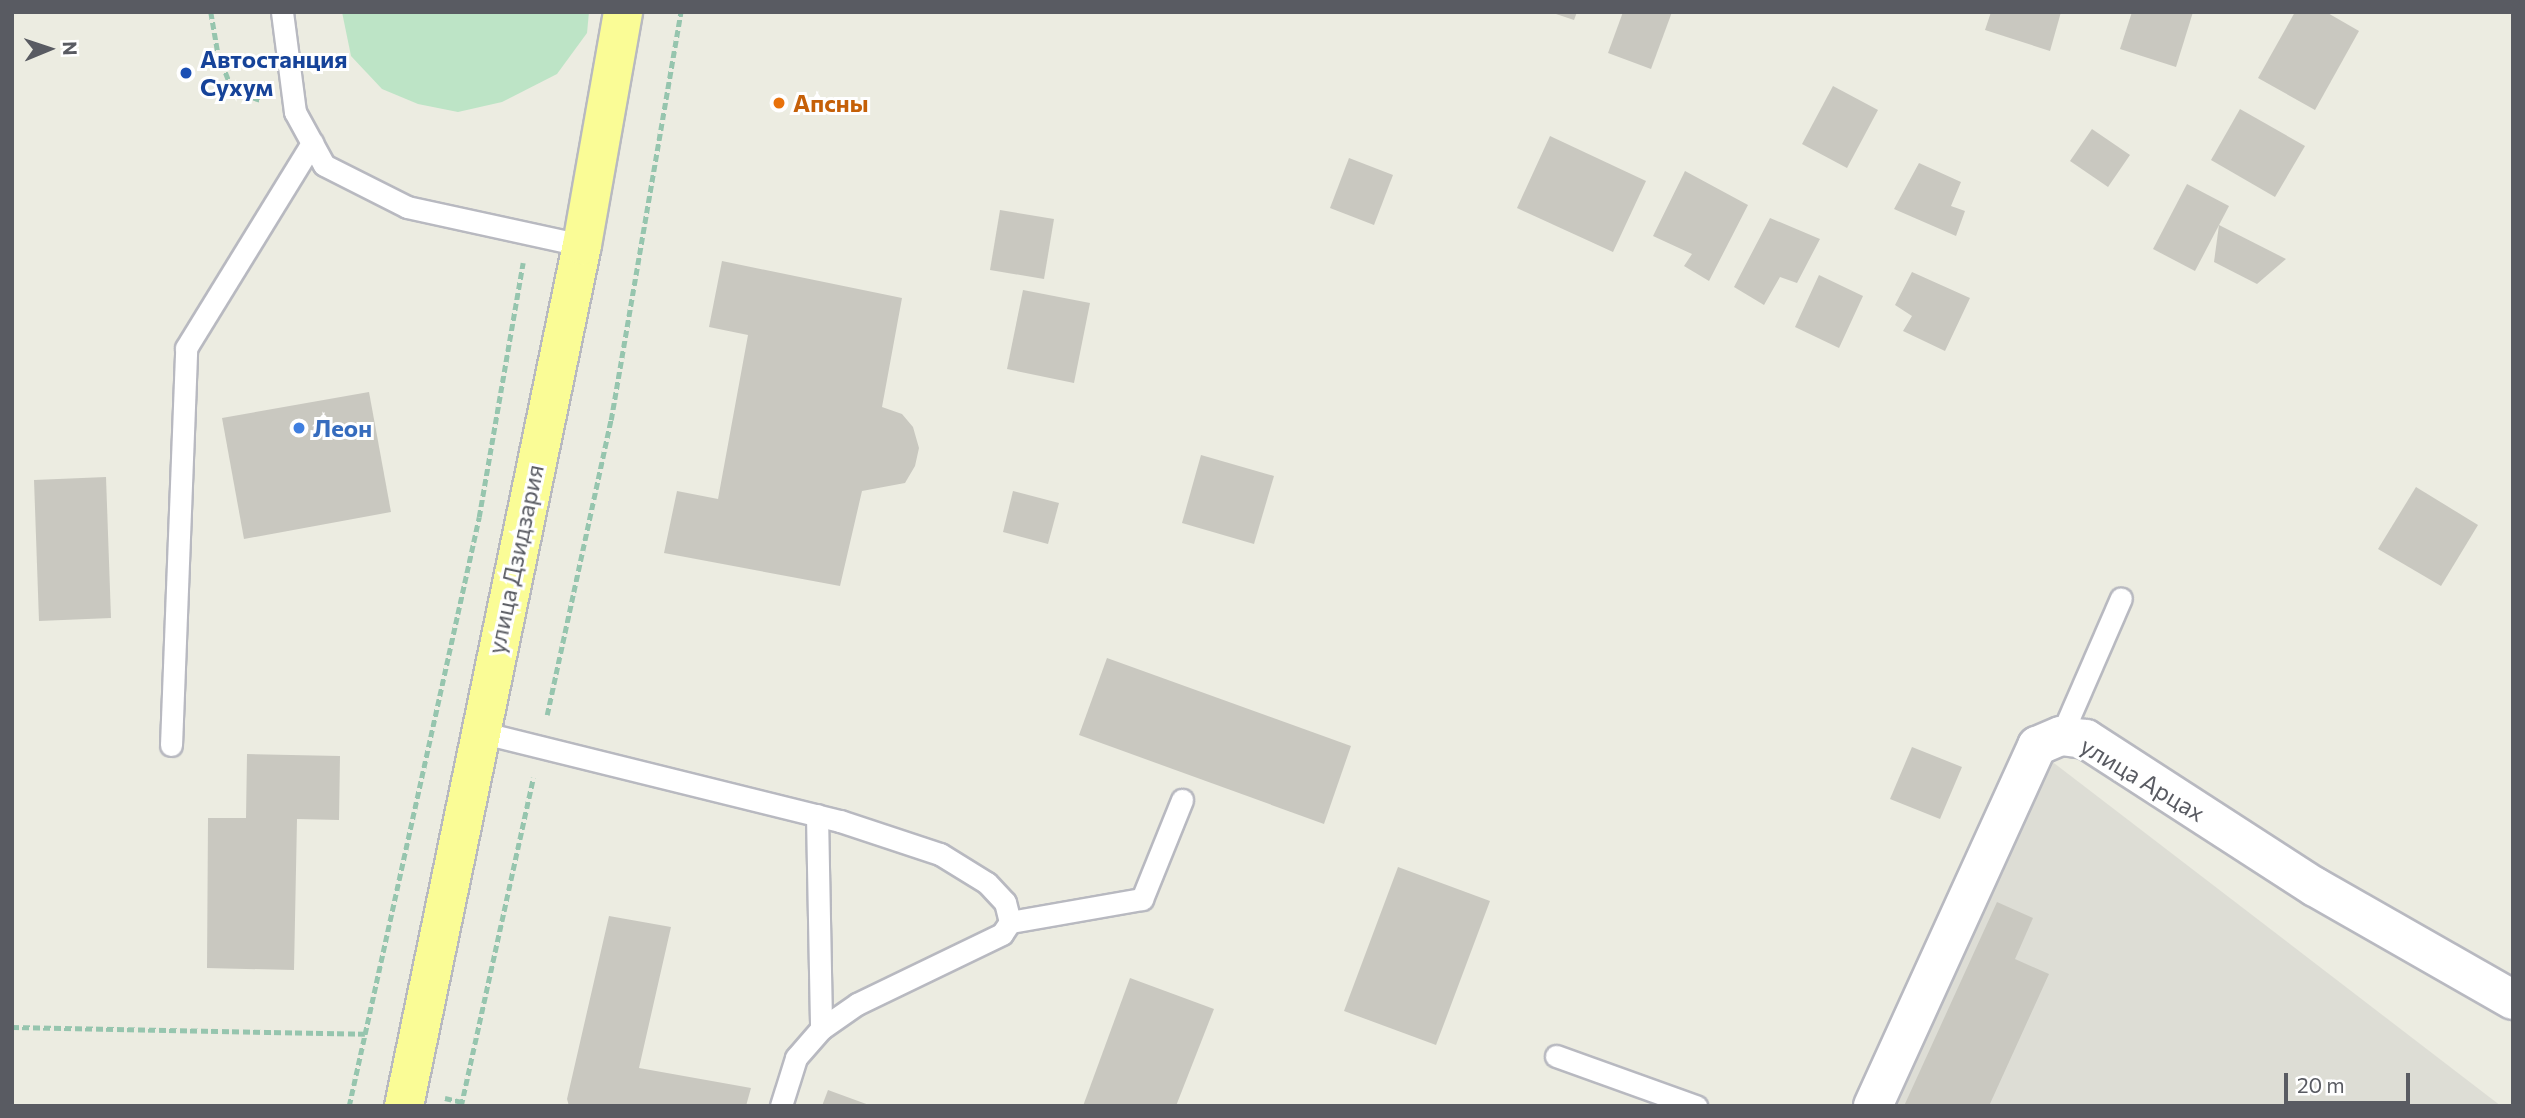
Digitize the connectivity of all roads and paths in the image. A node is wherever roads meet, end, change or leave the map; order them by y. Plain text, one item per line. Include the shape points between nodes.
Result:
1 (211, 12) edge
2 (282, 12) edge
3 (623, 12) edge
4 (681, 12) edge
5 (295, 112) junction
6 (313, 143) junction
7 (528, 236) junction
8 (582, 246) junction
9 (2120, 598) dead end
10 (480, 732) junction
11 (2062, 736) junction
12 (171, 746) dead end
13 (540, 747) junction
14 (1182, 800) dead end
15 (817, 815) junction
16 (1010, 922) junction
17 (2513, 1000) edge
18 (12, 1027) edge
19 (821, 1029) junction
20 (365, 1034) junction
21 (1556, 1056) dead end
22 (349, 1106) edge
23 (404, 1106) edge
24 (461, 1106) edge
25 (781, 1106) edge
26 (1696, 1106) edge
27 (1873, 1106) edge

1 - 5 path via 218,53 233,91
2 - 5 lane
3 - 8 highway, улица Дзидзария
4 - 13 path via 611,419
5 - 6 lane
6 - 7 lane via 324,165 407,207
6 - 12 lane via 186,348
7 - 8 lane
7 - 20 path via 478,517
8 - 10 highway, улица Дзидзария
9 - 11 lane
10 - 13 lane
10 - 23 highway, улица Дзидзария
11 - 17 street, улица Арцах via 2086,739 2315,887
11 - 27 street, улица Арцах via 2037,746
13 - 15 lane
13 - 24 path
14 - 16 lane via 1142,899
15 - 16 lane via 940,854 987,883 1005,902
15 - 19 lane
16 - 19 lane via 1002,934 963,957 857,1004
18 - 20 path
19 - 25 lane via 796,1058
20 - 22 path
21 - 26 lane

